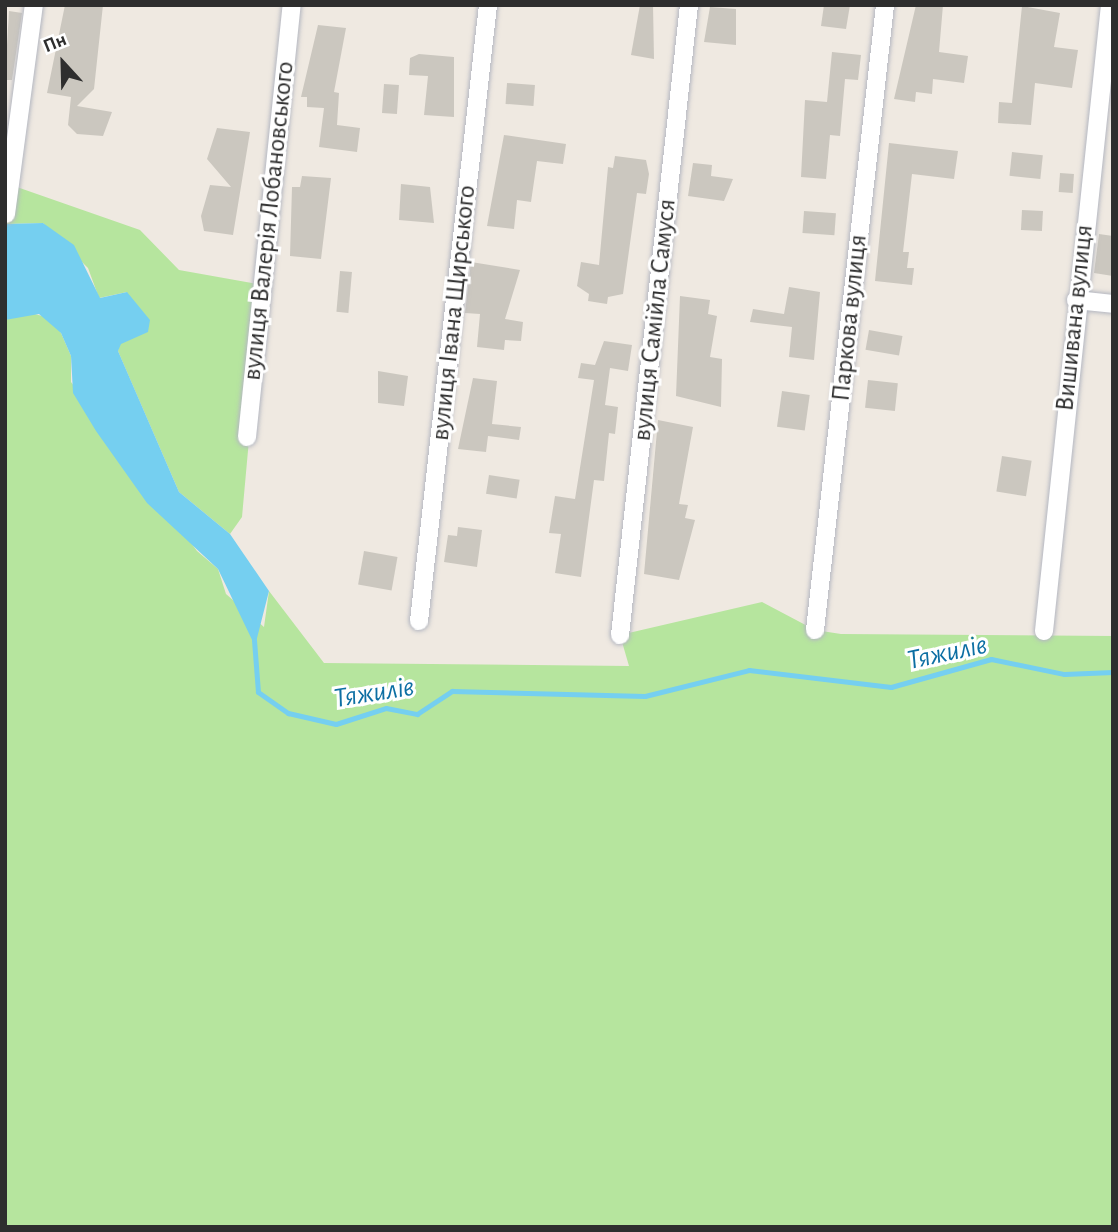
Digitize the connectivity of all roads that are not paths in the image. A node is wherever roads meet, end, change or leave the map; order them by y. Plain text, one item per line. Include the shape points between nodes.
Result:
1 (34, 5) edge
2 (292, 5) edge
3 (488, 5) edge
4 (689, 5) edge
5 (885, 5) edge
6 (1111, 5) edge
7 (6, 214) edge
8 (1076, 300) junction
9 (1113, 304) edge
10 (247, 438) dead end
11 (419, 621) dead end
12 (815, 630) dead end
13 (1044, 631) dead end
14 (620, 635) dead end

1 - 7 street
2 - 10 street, вулиця Валерія Лобановського
3 - 11 street, вулиця Івана Щирського
4 - 14 street, вулиця Самійла Самуся
5 - 12 street, Паркова вулиця
6 - 8 street, Вишивана вулиця
8 - 9 street
8 - 13 street, Вишивана вулиця

